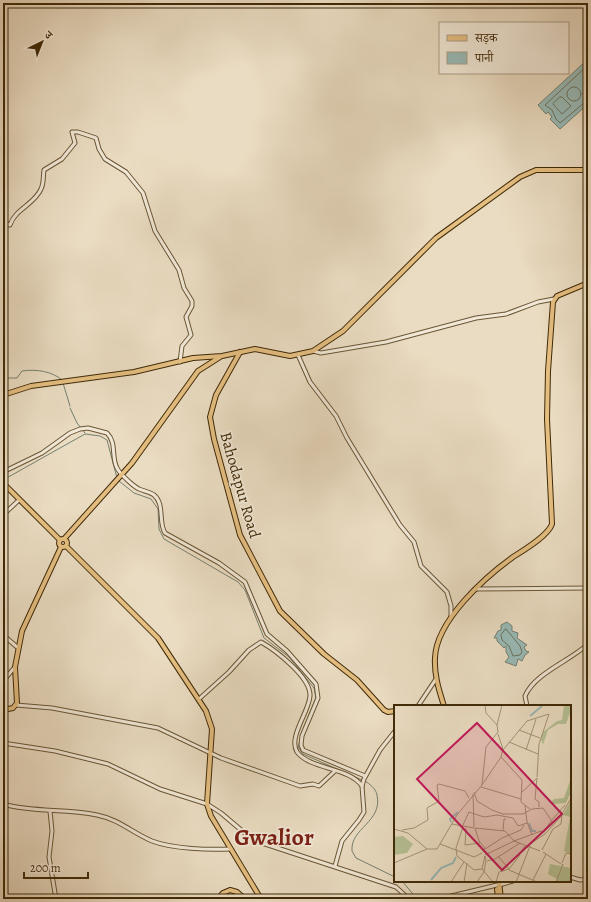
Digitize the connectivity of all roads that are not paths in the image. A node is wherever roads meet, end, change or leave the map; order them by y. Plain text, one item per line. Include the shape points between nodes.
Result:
1 (588, 170) edge
2 (3, 223) edge
3 (588, 283) edge
4 (554, 299) junction
5 (313, 351) junction
6 (240, 352) junction
7 (298, 355) junction
8 (222, 356) junction
9 (180, 362) junction
10 (3, 395) edge
11 (3, 472) edge
12 (122, 475) junction
13 (3, 484) edge
14 (19, 500) junction
15 (3, 515) edge
16 (62, 540) junction
17 (63, 546) junction
18 (588, 588) edge
19 (475, 589) junction
20 (451, 618) junction
21 (3, 635) edge
22 (269, 638) junction
23 (264, 643) junction
24 (588, 644) edge
25 (18, 647) junction
26 (15, 667) junction
27 (436, 679) junction
28 (3, 681) edge
29 (199, 699) junction
30 (419, 705) edge
31 (444, 705) edge
32 (527, 705) edge
33 (16, 706) junction
34 (3, 710) edge
35 (394, 711) edge
36 (394, 732) edge
37 (3, 743) edge
38 (211, 754) junction
39 (335, 771) junction
40 (365, 776) junction
41 (362, 785) junction
42 (3, 804) edge
43 (207, 804) junction
44 (50, 811) junction
45 (231, 849) junction
46 (335, 866) junction
47 (571, 877) edge
48 (588, 879) edge
49 (498, 883) edge
50 (259, 890) dead end
51 (56, 899) edge
52 (218, 899) edge
53 (245, 899) edge
54 (262, 899) edge
55 (409, 899) edge
56 (439, 899) edge
57 (499, 899) edge

1 - 5 main road via 536,170 522,176 436,238 343,330
2 - 9 street via 10,225 14,216 38,195 44,170 62,159 75,143 72,132 96,138 98,149 103,156 126,172 143,193 153,226 179,270 184,288 192,301 186,316 191,335 182,346
3 - 4 main road
4 - 5 street via 506,314 476,318 386,342 321,353
4 - 19 main road via 548,365 547,417 552,524 539,539 490,574
5 - 7 main road
6 - 7 main road via 257,349 282,355
6 - 8 main road
6 - 35 main road, Bahodapur Road via 216,395 210,417 240,535 280,611 324,654 357,680 384,710
7 - 20 street via 310,382 342,424 346,437 366,470 401,527 414,542 421,566 447,592
8 - 9 main road via 193,358
8 - 12 main road via 198,371
9 - 10 main road via 134,372 31,386
11 - 12 street via 42,453 81,428 103,431 110,436 117,468
12 - 16 main road
12 - 22 street via 136,487 154,495 161,507 162,524 167,535 219,563 245,582
13 - 14 main road
14 - 15 street
14 - 16 main road
16 - 17 main road via 59,544
16 - 17 main road via 67,542
17 - 25 main road via 22,631
17 - 29 main road via 158,638
18 - 19 street
19 - 20 main road
20 - 27 main road via 435,653
21 - 25 street
22 - 23 street
22 - 40 street via 291,654 318,688 318,701 302,736 302,748 306,752
23 - 29 street via 259,642 249,650
23 - 39 street via 289,662 310,693 295,739 295,750 305,759
24 - 32 street via 544,675 525,696
25 - 26 main road
26 - 28 street
26 - 33 main road
27 - 30 street
27 - 31 main road
29 - 38 main road via 212,724
33 - 34 main road
33 - 38 street via 52,708 138,723 162,730
36 - 40 street
37 - 43 street via 56,751 108,764 160,789
38 - 39 street via 300,786 320,786
38 - 43 main road
39 - 41 street
40 - 41 street
41 - 46 street via 364,812 342,841
42 - 44 street
43 - 45 main road
43 - 46 street via 257,841
44 - 45 street via 98,815 161,843 219,850
44 - 51 street via 52,831 49,857
45 - 54 main road
46 - 55 street via 396,887
47 - 48 street
49 - 56 street
49 - 57 main road
50 - 54 main road
52 - 53 main road via 230,890

